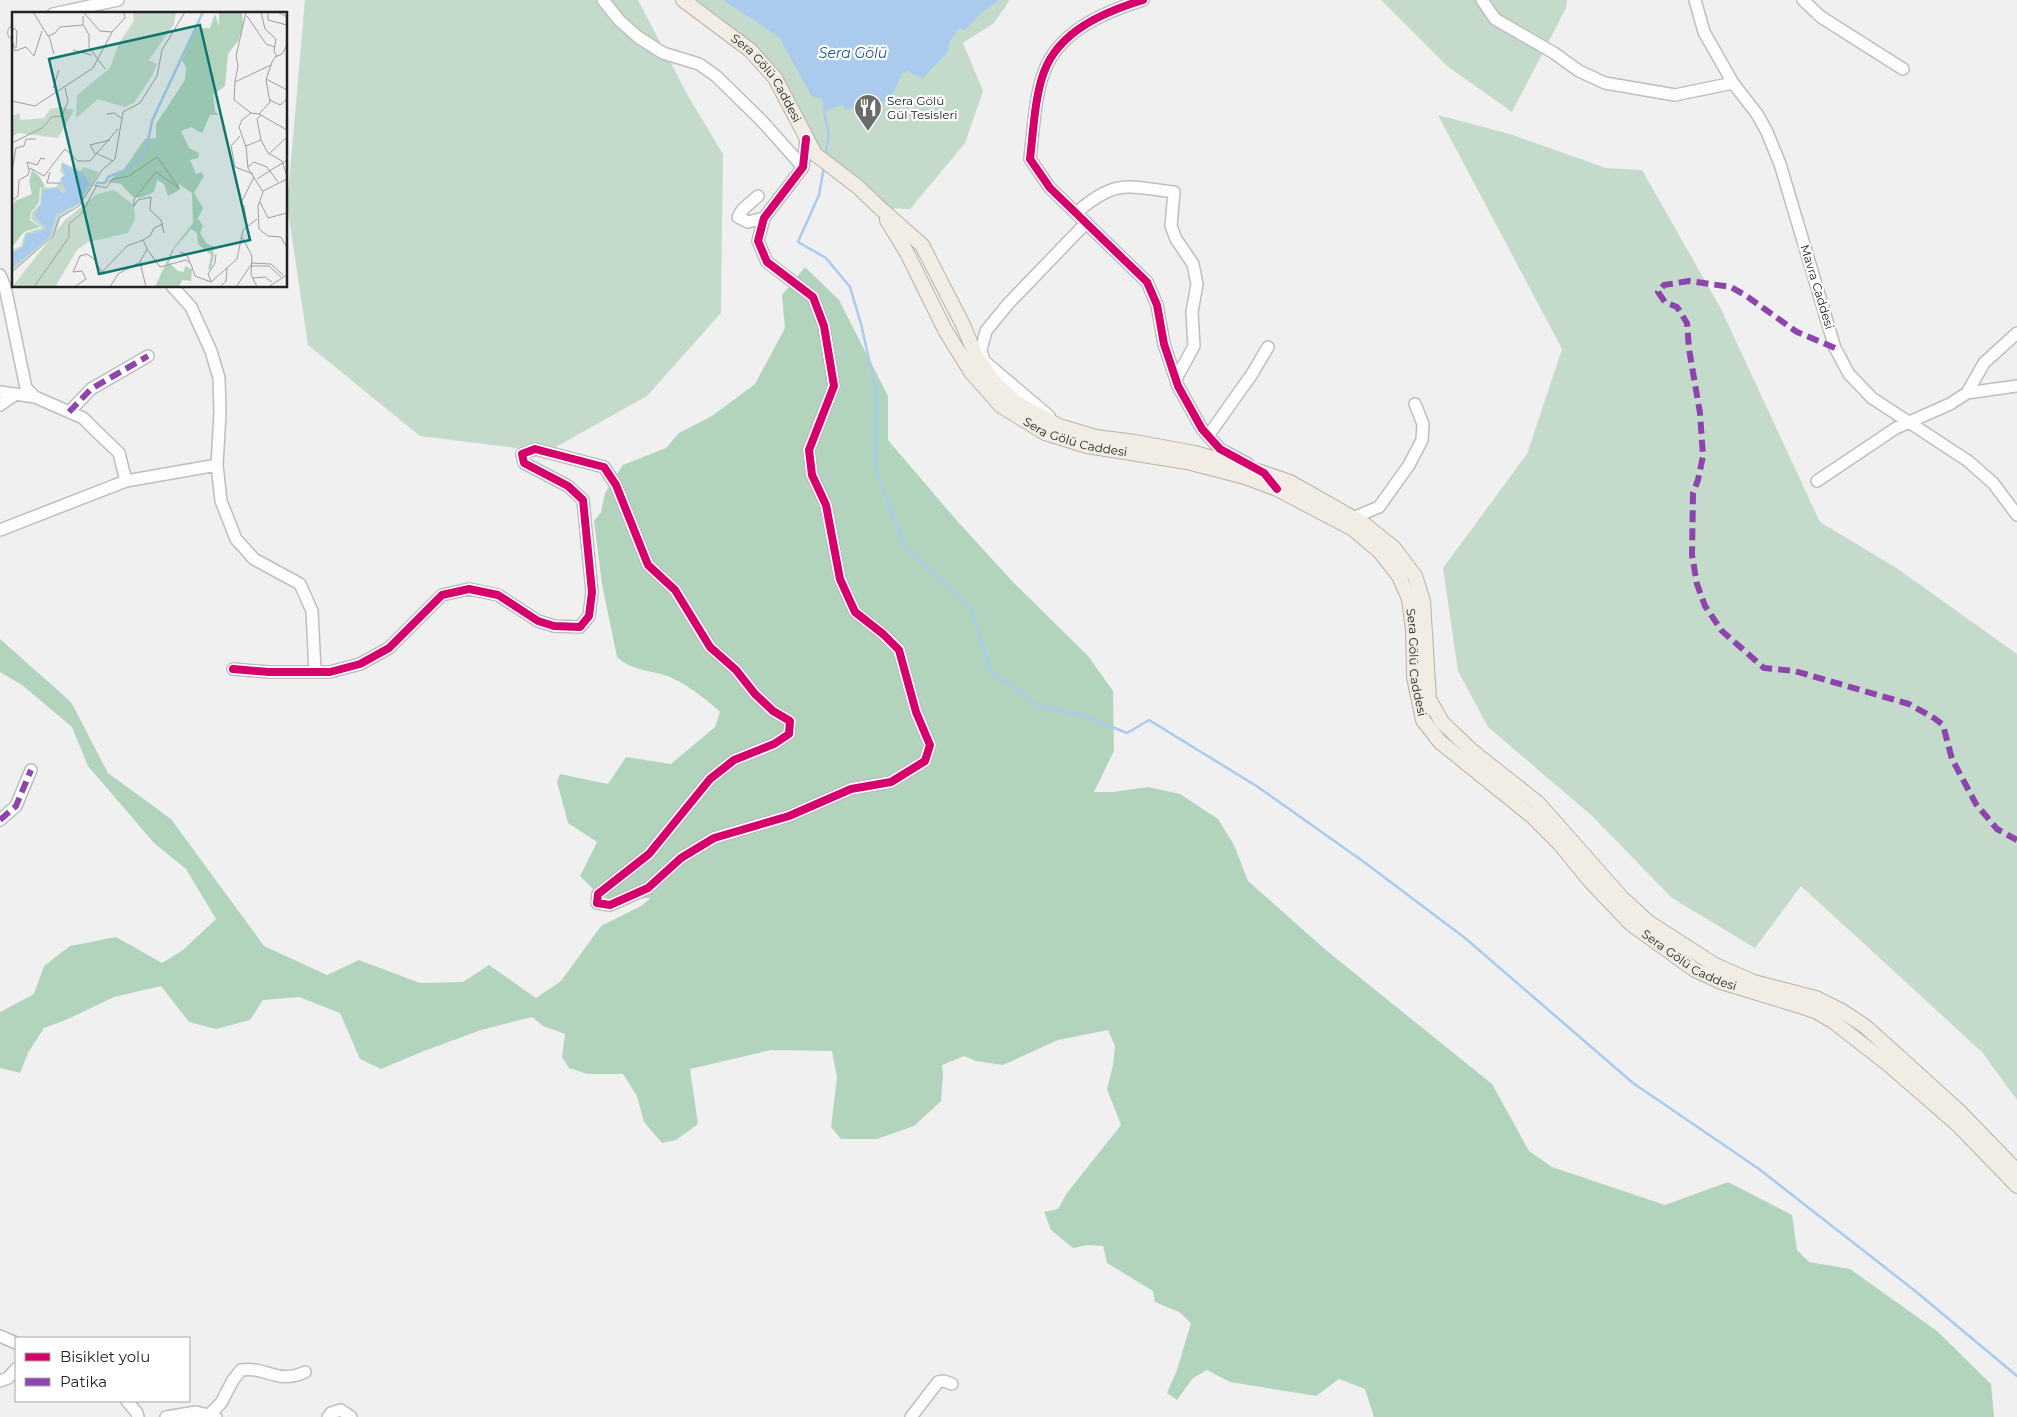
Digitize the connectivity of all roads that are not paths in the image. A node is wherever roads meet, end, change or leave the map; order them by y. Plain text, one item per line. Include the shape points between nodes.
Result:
1 (118, 0) edge
2 (603, 0) edge
3 (683, 0) edge
4 (1143, 0) edge
5 (1482, 0) edge
6 (1695, 0) edge
7 (1803, 0) edge
8 (62, 12) edge
9 (1902, 69) dead end
10 (1734, 84) junction
11 (806, 139) junction
12 (803, 167) junction
13 (758, 196) dead end
14 (880, 208) junction
15 (1076, 213) junction
16 (764, 218) junction
17 (1086, 223) junction
18 (0, 275) edge
19 (174, 288) edge
20 (2017, 333) edge
21 (1268, 347) dead end
22 (148, 356) dead end
23 (1176, 379) junction
24 (2017, 386) edge
25 (0, 392) edge
26 (1967, 393) junction
27 (16, 394) junction
28 (35, 396) junction
29 (1415, 404) dead end
30 (0, 405) edge
31 (69, 412) junction
32 (1907, 422) junction
33 (1059, 426) junction
34 (1208, 436) junction
35 (1087, 446) junction
36 (217, 465) junction
37 (1264, 473) junction
38 (126, 481) junction
39 (1817, 481) dead end
40 (1277, 490) junction
41 (2017, 515) edge
42 (1353, 518) junction
43 (1340, 524) junction
44 (0, 530) edge
45 (233, 669) dead end
46 (315, 671) junction
47 (31, 770) dead end
48 (0, 820) edge
49 (2017, 1171) edge
50 (2017, 1186) edge
51 (0, 1336) edge
52 (15, 1343) edge
53 (15, 1371) edge
54 (305, 1372) dead end
55 (0, 1380) edge
56 (952, 1384) dead end
57 (128, 1402) edge
58 (214, 1416) edge
59 (138, 1417) edge
60 (166, 1417) edge
61 (328, 1417) edge
62 (351, 1417) edge
63 (911, 1417) edge

1 - 8 street
2 - 12 street via 638,37 663,53 699,64 716,76
3 - 11 main road, Sera Gölü Caddesi via 750,50 775,78
4 - 15 street via 1082,25 1058,47 1044,72 1030,159 1050,188
5 - 10 street via 1495,19 1579,71 1605,83 1675,95
6 - 10 street, Mavra Caddesi via 1704,32
7 - 9 street via 1820,17
10 - 32 street, Mavra Caddesi via 1757,114 1780,164 1835,348 1854,380 1872,398
11 - 12 street
11 - 14 main road, Sera Gölü Caddesi via 815,154
12 - 16 street
13 - 16 street via 738,217 748,222
14 - 33 main road, Sera Gölü Caddesi via 922,245 976,356 992,380 1016,403
14 - 35 main road, Sera Gölü Caddesi via 971,372 1001,406 1045,433
15 - 17 street
15 - 23 street via 1094,197 1114,187 1174,192 1171,226 1193,264 1197,284 1192,312 1194,346
16 - 46 street via 758,241 767,262 813,297 824,326 834,386 809,450 812,475 826,505 840,579 855,612 899,650 916,712 930,745 925,761 891,782 851,789 788,816 714,838 681,858 648,888 610,905 597,903 598,894 650,854 710,779 734,760 774,744 789,734 790,721 755,694 736,670 710,647 675,590 648,565 616,485 604,467 535,449 522,454 524,463 568,486 583,500 592,592 589,616 580,627 554,626 538,621 498,595 469,589 442,595 389,648 360,664 330,672
17 - 23 street via 1147,282 1157,305 1164,344
17 - 33 street via 986,331 981,350 984,361
18 - 28 street via 26,388
19 - 36 street via 191,308 211,351 219,378
20 - 26 street via 1984,363
21 - 34 street
22 - 31 street via 91,389
23 - 34 street
24 - 26 street
25 - 27 street
26 - 32 street via 1950,404
27 - 28 street
27 - 30 street
28 - 31 street
29 - 42 street via 1423,424 1422,440 1409,465 1379,507
31 - 38 street via 83,418 119,453
32 - 39 street
32 - 41 street, Mavra Caddesi via 1968,461 1993,483
33 - 35 street
33 - 37 main road, Sera Gölü Caddesi via 1096,437 1195,453
34 - 37 street via 1220,449
35 - 40 main road, Sera Gölü Caddesi via 1188,462 1245,477
36 - 38 street
36 - 46 street via 221,501 236,539 254,559 300,584 312,611
37 - 40 street
37 - 42 main road, Sera Gölü Caddesi via 1290,482
38 - 44 street
40 - 43 main road, Sera Gölü Caddesi
42 - 43 street
42 - 49 main road, Sera Gölü Caddesi via 1394,548 1415,576 1422,602 1430,699 1442,722 1471,750 1538,803 1622,898 1648,922 1715,965 1754,982 1816,998 1866,1027 1960,1112
43 - 50 main road, Sera Gölü Caddesi via 1353,529 1380,552 1399,576 1409,599 1414,677 1423,720 1440,742 1533,817 1631,924 1695,970 1720,982 1817,1012 1834,1022 1958,1125
45 - 46 street
47 - 48 street via 16,806
51 - 52 street
53 - 55 street
54 - 58 street via 286,1378 242,1370
56 - 63 street via 938,1382
57 - 59 street
58 - 60 street via 196,1412
61 - 62 street via 340,1410

